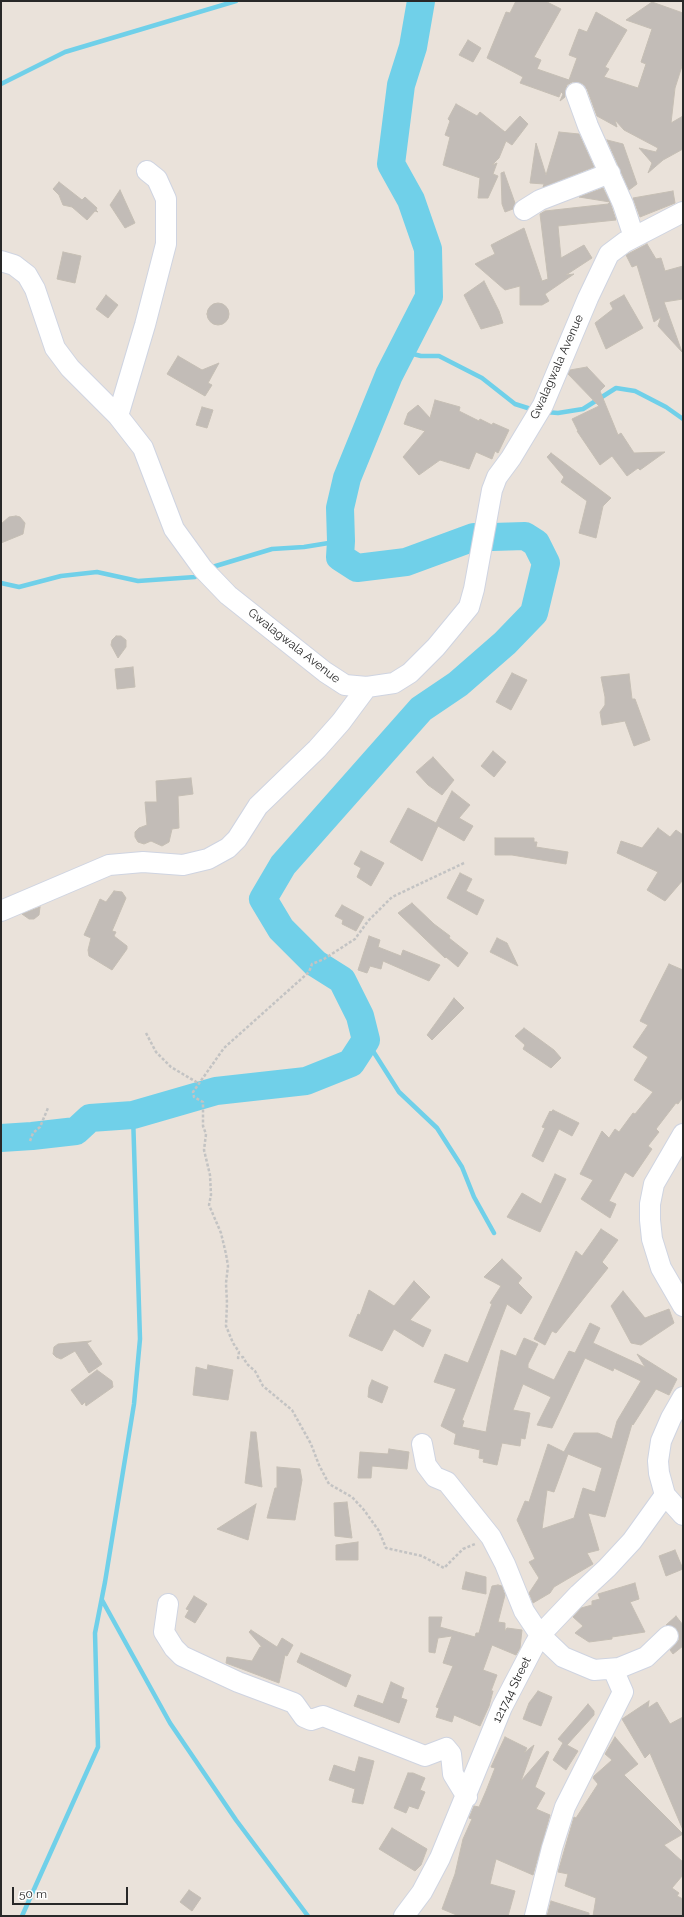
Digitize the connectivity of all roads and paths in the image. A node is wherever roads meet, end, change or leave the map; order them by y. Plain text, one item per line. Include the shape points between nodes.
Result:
1 (576, 93) dead end
2 (147, 171) dead end
3 (610, 172) junction
4 (524, 210) dead end
5 (683, 212) edge
6 (634, 237) junction
7 (1, 261) edge
8 (118, 416) junction
9 (367, 687) junction
10 (464, 863) dead end
11 (1, 911) edge
12 (146, 1033) dead end
13 (198, 1083) junction
14 (48, 1108) dead end
15 (683, 1134) edge
16 (30, 1141) dead end
17 (683, 1306) edge
18 (683, 1398) edge
19 (422, 1444) dead end
20 (665, 1494) junction
21 (683, 1515) edge
22 (491, 1537) junction
23 (168, 1604) dead end
24 (540, 1635) junction
25 (668, 1636) dead end
26 (613, 1669) junction
27 (467, 1796) junction
28 (404, 1916) edge
29 (536, 1916) edge

1 - 3 street via 588,126
2 - 8 street via 157,179 166,199 166,244
3 - 4 street via 540,200
3 - 6 street
5 - 6 street, Gwalagwala Avenue
6 - 9 street, Gwalagwala Avenue via 609,254 543,405 497,477 492,490 469,607 436,647 410,672 394,683
7 - 8 street, Gwalagwala Avenue via 14,265 27,276 35,289 55,348 70,368
8 - 9 street, Gwalagwala Avenue via 143,448 174,529 203,569 228,595 325,672 345,685
9 - 11 street via 317,749 258,806 228,848 208,859 183,865 143,862 110,865
10 - 13 path via 392,897 368,921 355,939 312,964 309,972 224,1048
12 - 13 path via 156,1052 166,1062
13 - 22 path via 193,1092 194,1097 203,1102 203,1126 206,1134 204,1150 210,1175 209,1205 221,1233 228,1266 226,1326 239,1352 238,1358 243,1357 263,1386 292,1410 329,1484 352,1497 364,1510 379,1531 386,1548 422,1556 444,1568 463,1549
14 - 16 path via 40,1128 33,1133
15 - 17 street via 654,1184 650,1204 652,1239 661,1268
18 - 20 street via 661,1441 658,1462
19 - 22 street via 426,1465 435,1477 447,1482
20 - 21 street
20 - 24 street, 121744 Street via 632,1541
22 - 24 street via 524,1611
23 - 27 street via 164,1632 182,1656 238,1682 294,1703 304,1717 311,1720 323,1716 425,1756 446,1748 451,1754 453,1774
24 - 26 street via 563,1657 594,1670
24 - 27 street, 121744 Street via 502,1707
25 - 26 street via 646,1657 634,1664
26 - 29 street via 622,1692 565,1807 552,1848
27 - 28 street, 121744 Street via 440,1858 422,1892

